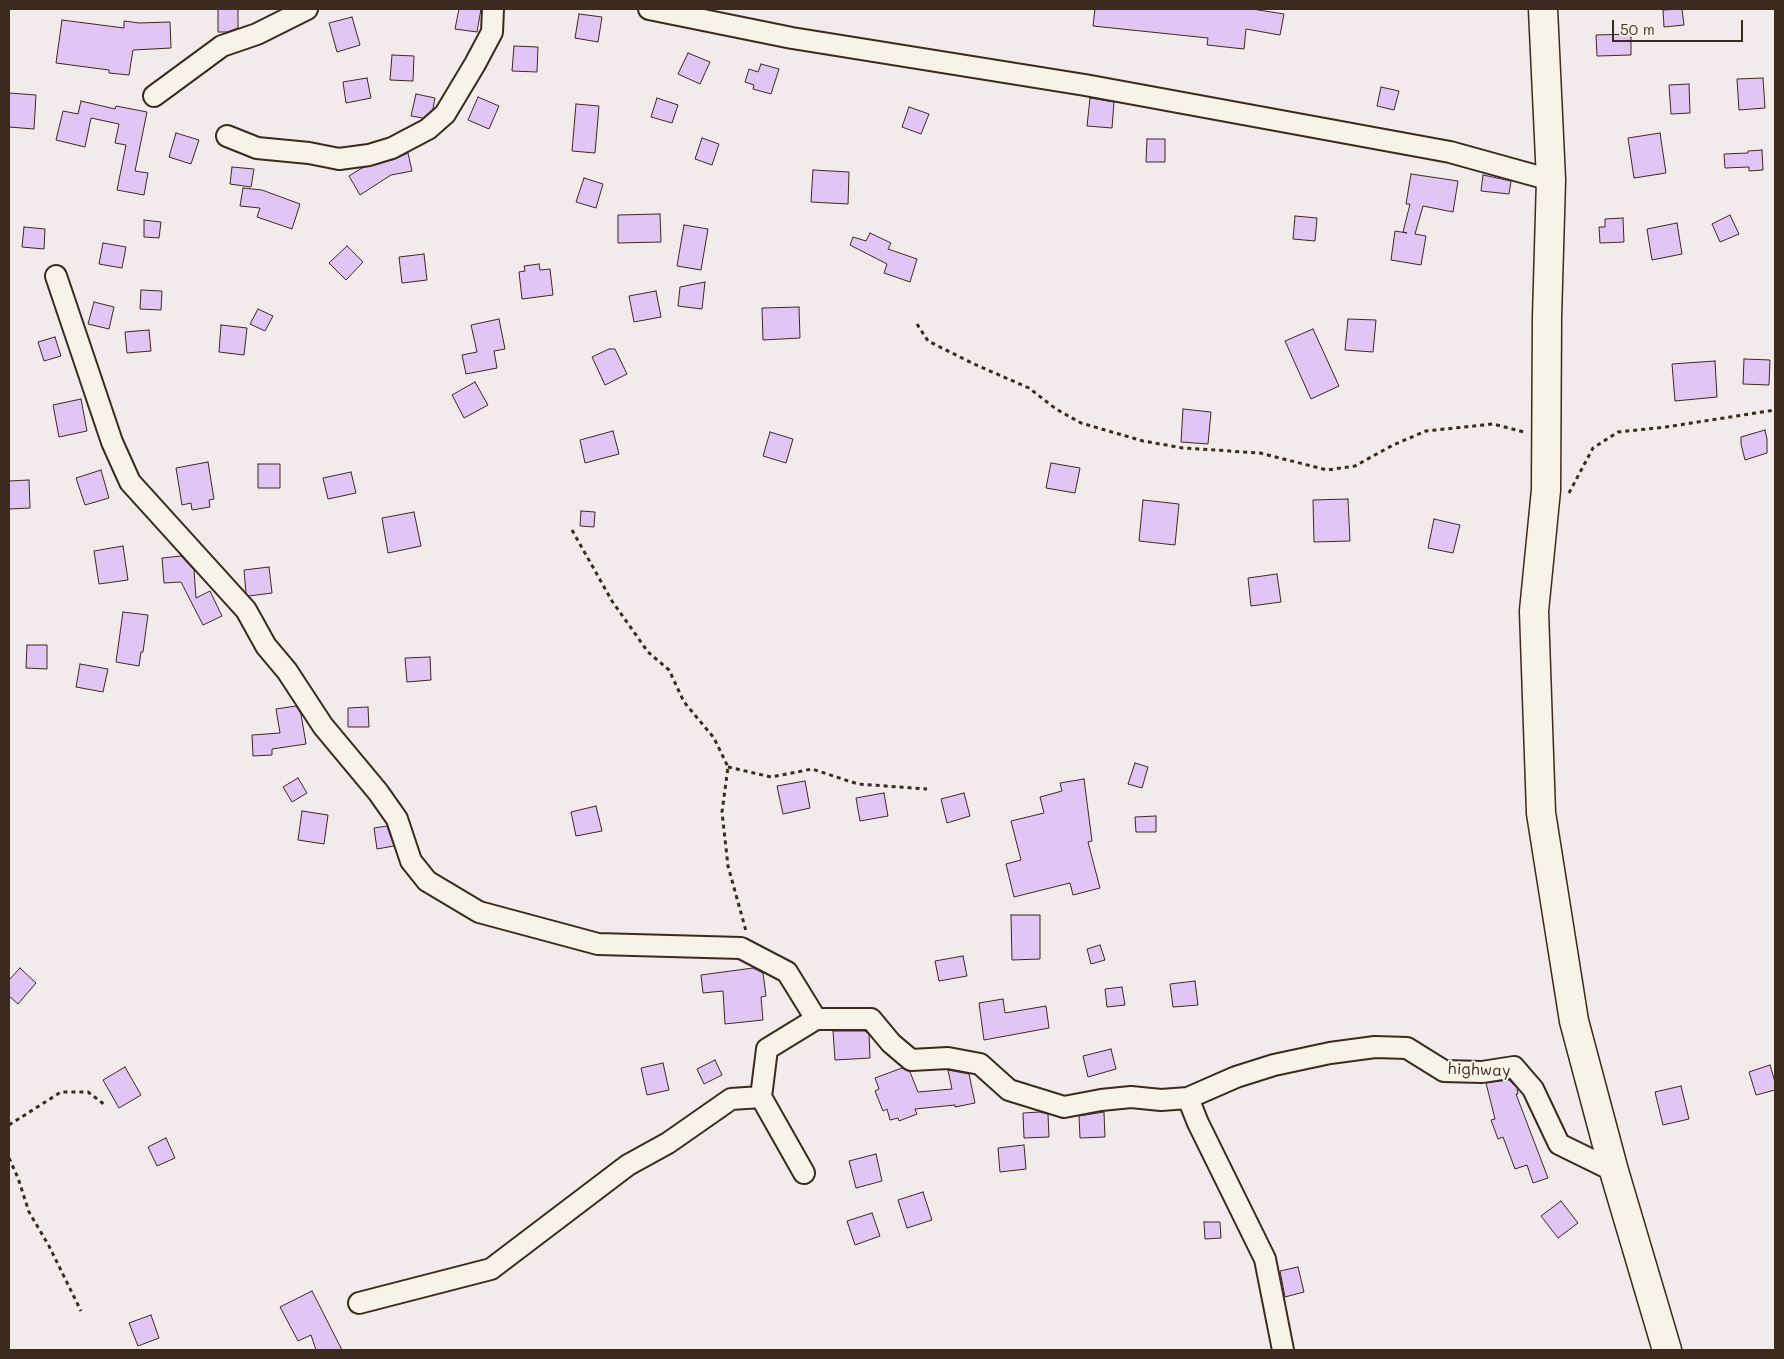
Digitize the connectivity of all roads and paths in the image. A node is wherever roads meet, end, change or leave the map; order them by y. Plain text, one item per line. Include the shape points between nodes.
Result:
1 (307, 9) edge
2 (493, 9) edge
3 (650, 9) edge
4 (1543, 9) edge
5 (154, 96) dead end
6 (226, 136) dead end
7 (1551, 180) junction
8 (56, 276) dead end
9 (917, 324) dead end
10 (1775, 410) edge
11 (1527, 440) dead end
12 (1546, 490) junction
13 (572, 530) dead end
14 (728, 767) junction
15 (928, 788) dead end
16 (741, 948) junction
17 (816, 1019) junction
18 (761, 1097) junction
19 (1188, 1098) junction
20 (105, 1105) dead end
21 (9, 1125) edge
22 (9, 1158) edge
23 (1614, 1171) junction
24 (804, 1173) dead end
25 (359, 1303) dead end
26 (81, 1310) dead end
27 (1283, 1350) edge
28 (1667, 1350) edge

1 - 5 street via 257,34 222,46
2 - 6 street via 492,32 445,114 428,129 392,148 339,159 257,148
3 - 7 street via 792,38 1085,85 1450,152
4 - 7 main road
7 - 12 main road
8 - 16 street via 112,442 130,482 246,610 266,646 287,671 323,726 397,819 411,861 428,881 479,912 598,944
9 - 11 path via 928,341 1029,388 1081,423 1143,441 1183,448 1260,453 1327,470 1355,466 1426,431 1492,424 1524,432
10 - 12 path via 1618,432 1593,448 1564,502
12 - 23 main road via 1534,612 1541,814 1574,1021
13 - 14 path via 612,601 648,652 669,670 684,702 714,738
14 - 15 path via 772,777 812,769 858,784
14 - 16 path via 722,812 728,866 747,930
16 - 17 street via 787,972
17 - 18 street via 767,1049
17 - 19 street via 871,1020 911,1060 948,1058 980,1064 1009,1090 1064,1107 1130,1096 1161,1100
18 - 24 street
18 - 25 street via 731,1099 668,1144 628,1165 491,1269
19 - 23 street, highway via 1274,1064 1366,1048 1407,1048 1444,1070 1482,1072 1514,1067 1533,1089 1559,1144
19 - 27 street via 1265,1259
20 - 21 path via 88,1092 61,1092
22 - 26 path via 29,1212
23 - 28 main road

